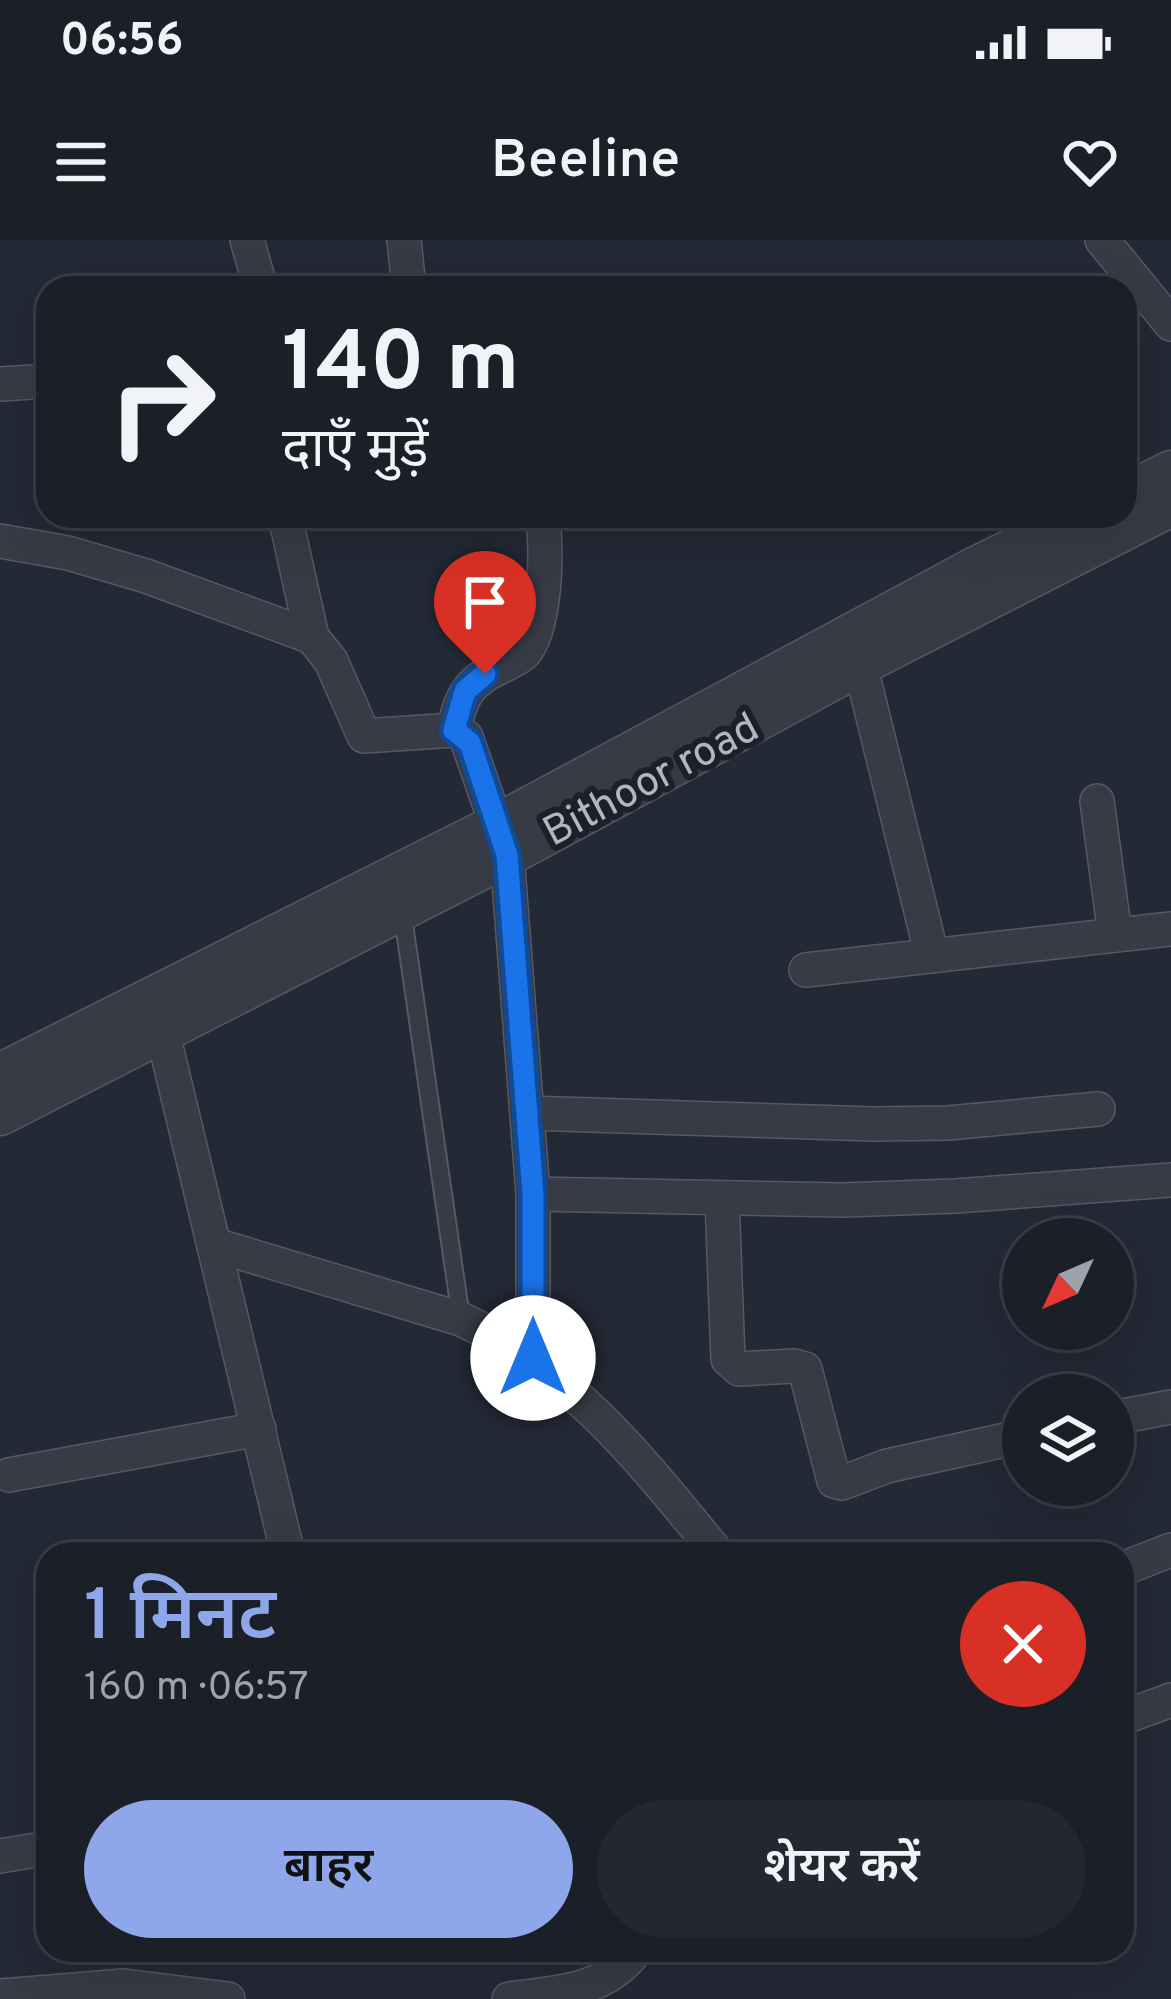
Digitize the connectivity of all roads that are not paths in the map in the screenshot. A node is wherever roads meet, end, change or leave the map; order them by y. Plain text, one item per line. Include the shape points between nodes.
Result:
1 (247, 240) edge
2 (404, 240) edge
3 (1102, 240) edge
4 (257, 276) edge
5 (408, 276) edge
6 (1132, 276) edge
7 (1137, 283) edge
8 (1171, 324) edge
9 (36, 382) edge
10 (0, 384) edge
11 (1171, 472) edge
12 (1137, 489) edge
13 (1171, 505) edge
14 (1137, 522) edge
15 (288, 528) edge
16 (543, 528) edge
17 (1058, 528) edge
18 (1126, 528) edge
19 (0, 541) edge
20 (312, 638) junction
21 (860, 664) junction
22 (454, 730) junction
23 (1096, 801) dead end
24 (503, 840) junction
25 (402, 909) junction
26 (1171, 929) edge
27 (1115, 935) junction
28 (932, 956) junction
29 (806, 970) dead end
30 (162, 1030) junction
31 (0, 1075) edge
32 (1098, 1109) dead end
33 (528, 1113) junction
34 (0, 1114) edge
35 (1171, 1180) edge
36 (533, 1194) junction
37 (722, 1199) junction
38 (215, 1245) junction
39 (461, 1319) junction
40 (533, 1358) junction
41 (1171, 1407) edge
42 (1134, 1414) edge
43 (259, 1429) junction
44 (1002, 1441) edge
45 (9, 1474) dead end
46 (285, 1542) edge
47 (708, 1542) edge
48 (1171, 1550) edge
49 (1134, 1565) edge
50 (1171, 1700) edge
51 (1134, 1714) edge
52 (36, 1850) edge
53 (0, 1856) edge
54 (625, 1962) edge
55 (0, 1996) edge
56 (228, 1999) edge
57 (509, 1999) edge

1 - 4 street
2 - 5 street
3 - 6 street
7 - 8 street
9 - 10 street
11 - 12 street
13 - 14 street, Bithoor road
15 - 20 street
16 - 22 street via 533,635 520,657 465,691
17 - 24 street via 914,601
18 - 21 street, Bithoor road
19 - 20 street via 125,569
20 - 22 street via 331,661 364,736
21 - 24 street, Bithoor road
21 - 28 street
22 - 24 street via 470,743
23 - 27 street
24 - 25 street, Bithoor road
24 - 31 street
24 - 33 street
25 - 30 street, Bithoor road
25 - 39 lane
26 - 27 street
27 - 28 street
28 - 29 street
30 - 34 street, Bithoor road
30 - 38 street
32 - 33 street via 948,1124
33 - 36 street
35 - 37 street via 956,1196
36 - 37 street
36 - 40 street
37 - 44 street via 730,1364 806,1369 834,1481
38 - 39 street
38 - 43 street
39 - 40 street
40 - 47 street via 603,1421
41 - 42 street
43 - 45 street
43 - 46 street
48 - 49 street
50 - 51 street
52 - 53 street
54 - 57 street via 596,1984
55 - 56 street via 124,1986

